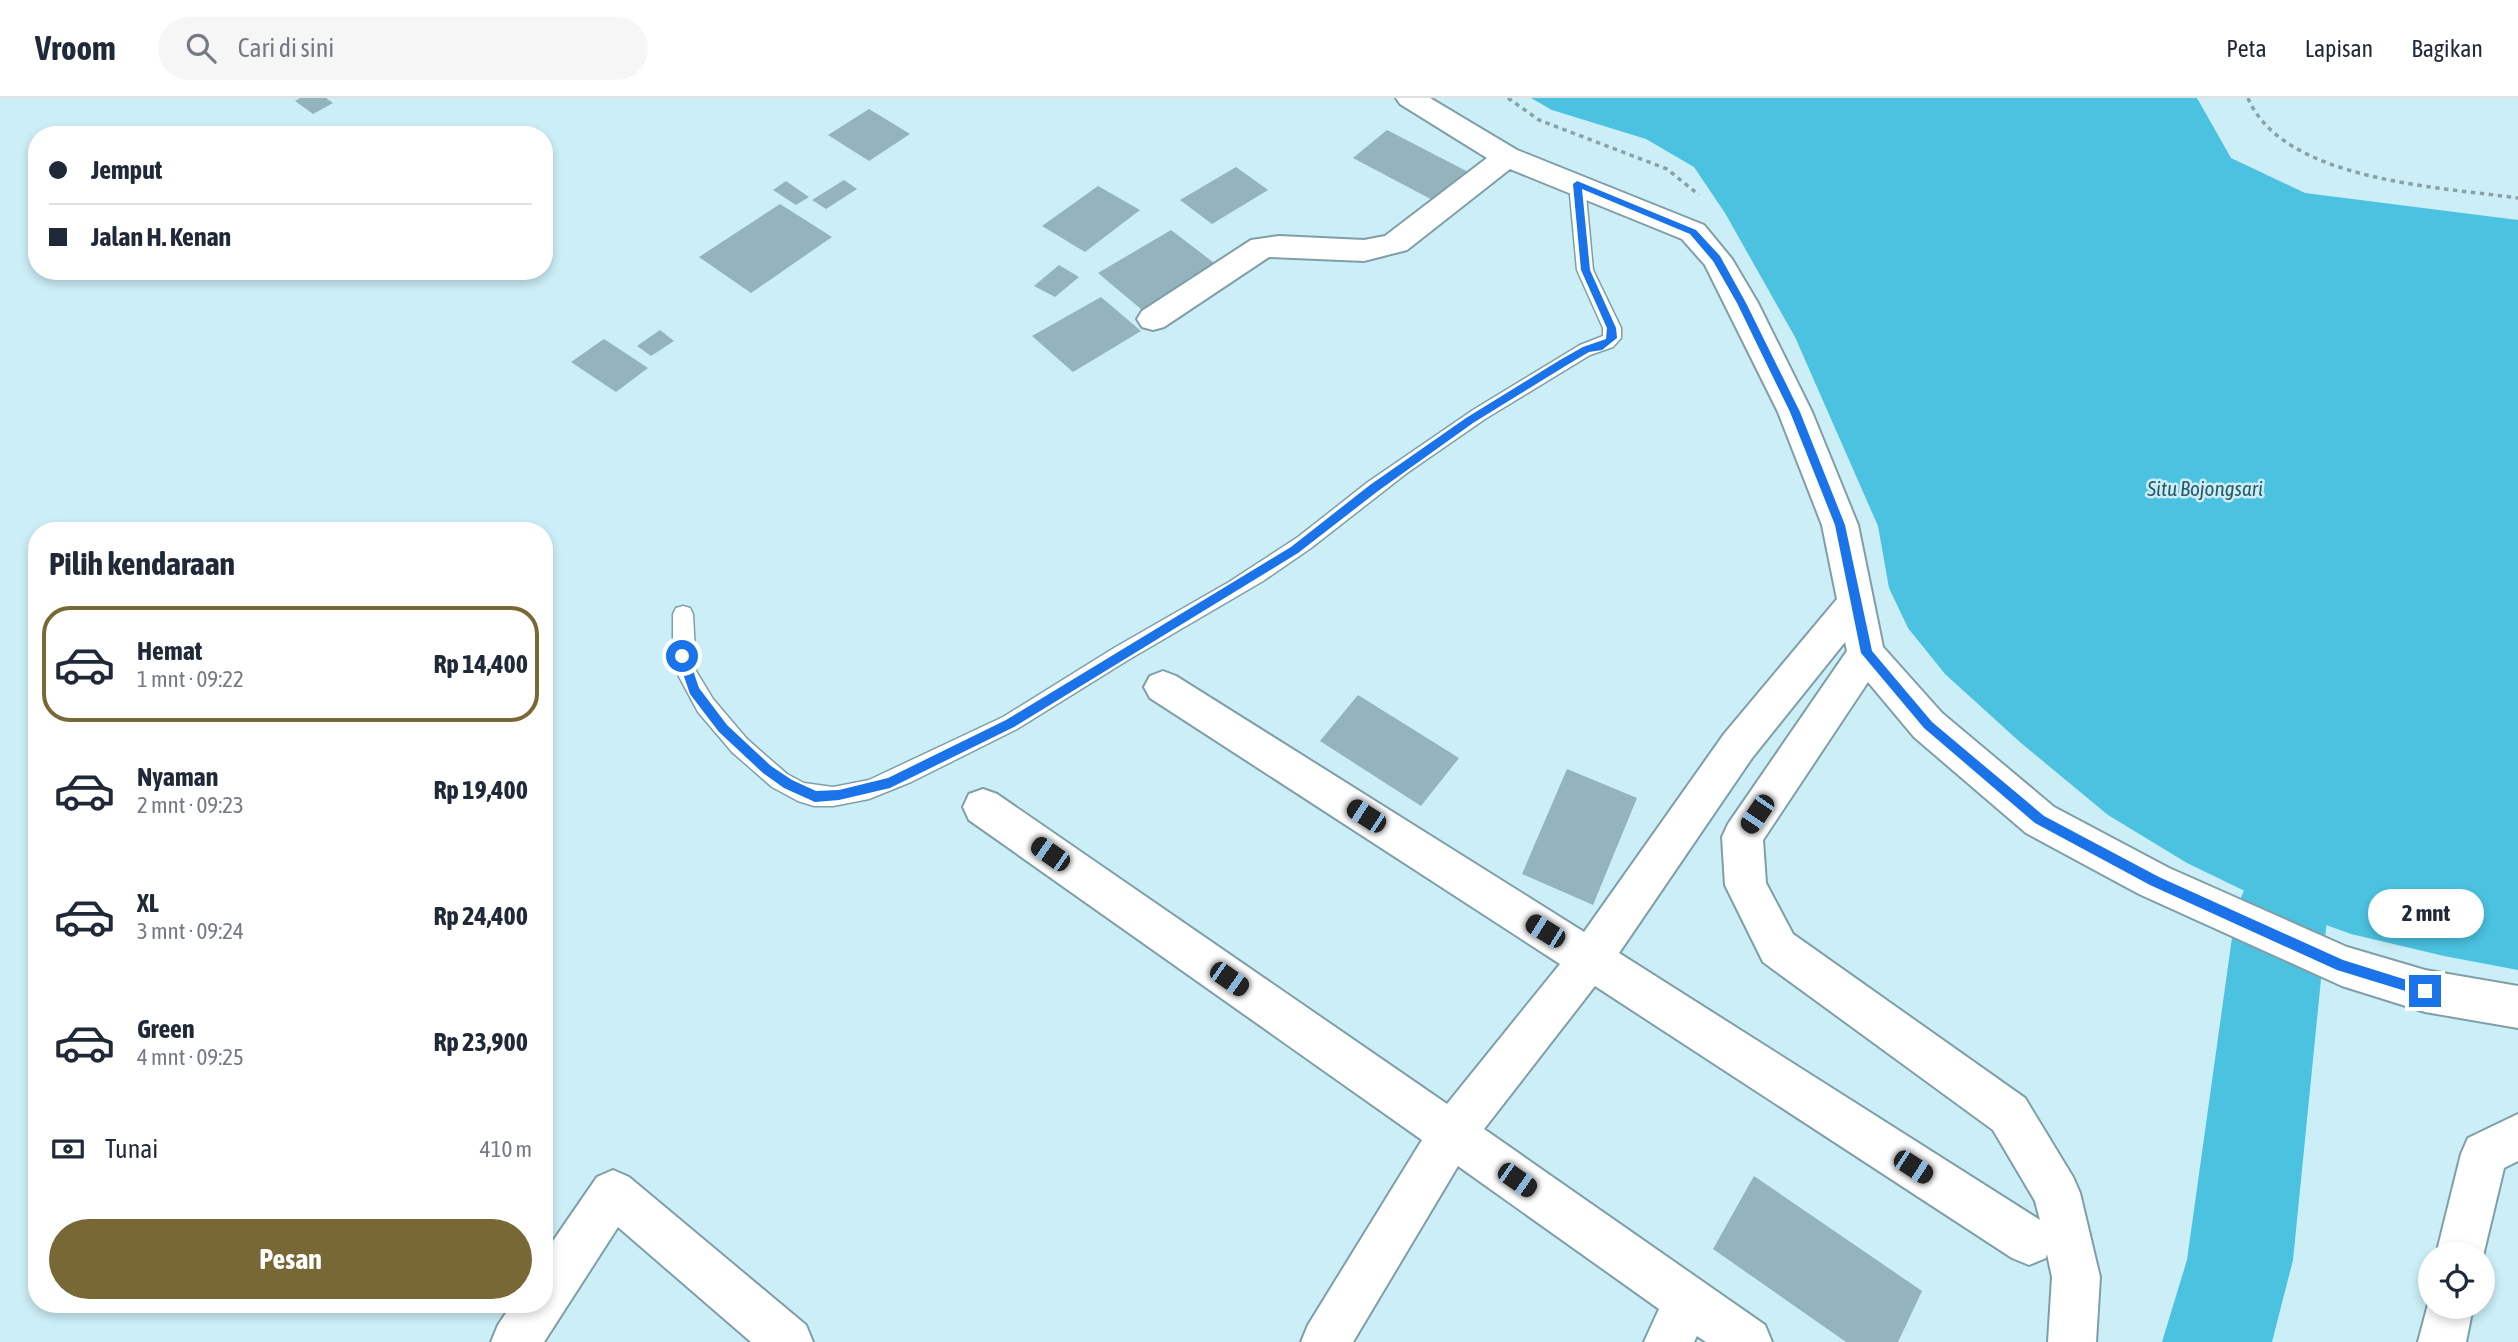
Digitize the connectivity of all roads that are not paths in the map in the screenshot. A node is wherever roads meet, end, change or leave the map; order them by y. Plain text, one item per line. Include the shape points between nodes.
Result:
1 (1410, 98) edge
2 (1507, 157) junction
3 (1577, 184) junction
4 (1153, 319) dead end
5 (1856, 602) junction
6 (683, 614) dead end
7 (1866, 653) junction
8 (1163, 687) dead end
9 (983, 807) dead end
10 (1590, 959) junction
11 (2518, 1007) edge
12 (1452, 1134) junction
13 (2518, 1137) edge
14 (2029, 1241) dead end
15 (2463, 1242) edge
16 (553, 1283) edge
17 (534, 1313) edge
18 (2447, 1319) edge
19 (1679, 1321) edge
20 (515, 1342) edge
21 (789, 1342) edge
22 (1325, 1342) edge
23 (1748, 1342) edge
24 (2072, 1342) edge
25 (2442, 1342) edge

1 - 2 street
2 - 3 street
2 - 4 street via 1396,243 1377,251 1262,247
3 - 5 street via 1693,232 1717,259 1795,412 1840,525
3 - 6 lane via 1585,270 1612,328 1610,341 1586,349 1469,420 1294,550 1235,588 1010,723 909,775 839,795 807,795 788,784 723,728 694,690 682,656
5 - 7 street
5 - 10 street via 1738,746
7 - 11 street via 1928,725 2040,820 2154,881 2342,966 2425,991
7 - 24 street via 1742,837 1746,885 1779,948 2009,1114 2057,1193 2076,1278
8 - 10 street
9 - 12 street
10 - 12 street
10 - 14 street
12 - 19 street
12 - 22 street
13 - 15 street via 2484,1154
16 - 21 street via 613,1193
17 - 20 street
18 - 25 street
19 - 23 street

